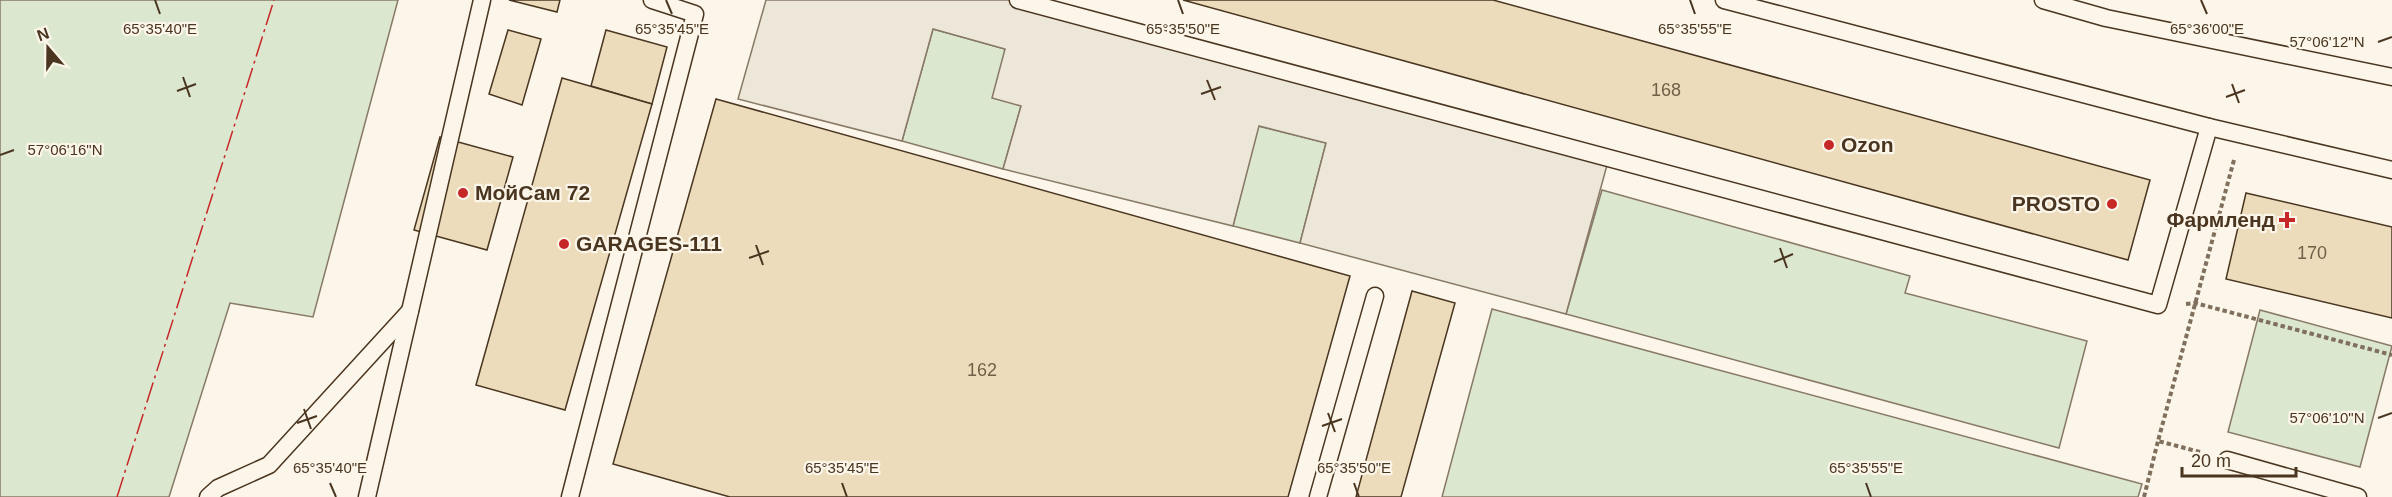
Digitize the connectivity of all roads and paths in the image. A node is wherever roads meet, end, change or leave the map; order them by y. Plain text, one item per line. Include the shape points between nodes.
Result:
1 (482, 0) edge
2 (652, 0) edge
3 (1018, 0) edge
4 (1724, 0) edge
5 (2043, 0) edge
6 (2392, 77) edge
7 (2209, 126) junction
8 (2241, 134) junction
9 (2392, 170) edge
10 (1375, 296) dead end
11 (2195, 303) junction
12 (2158, 305) junction
13 (411, 310) junction
14 (2392, 355) edge
15 (2158, 441) junction
16 (2227, 460) joint
17 (208, 497) edge
18 (367, 497) edge
19 (570, 497) edge
20 (1318, 497) edge
21 (2144, 497) edge
22 (2358, 497) edge

1 - 13 lane
2 - 19 lane via 695,14
3 - 12 lane
4 - 7 lane
5 - 6 lane via 2106,18
7 - 8 lane
7 - 12 lane
8 - 9 lane
8 - 11 path
10 - 20 lane
11 - 12 path
11 - 14 path
11 - 15 path
13 - 17 lane via 268,465 218,488
13 - 18 lane
15 - 16 path
15 - 21 path
16 - 22 lane

